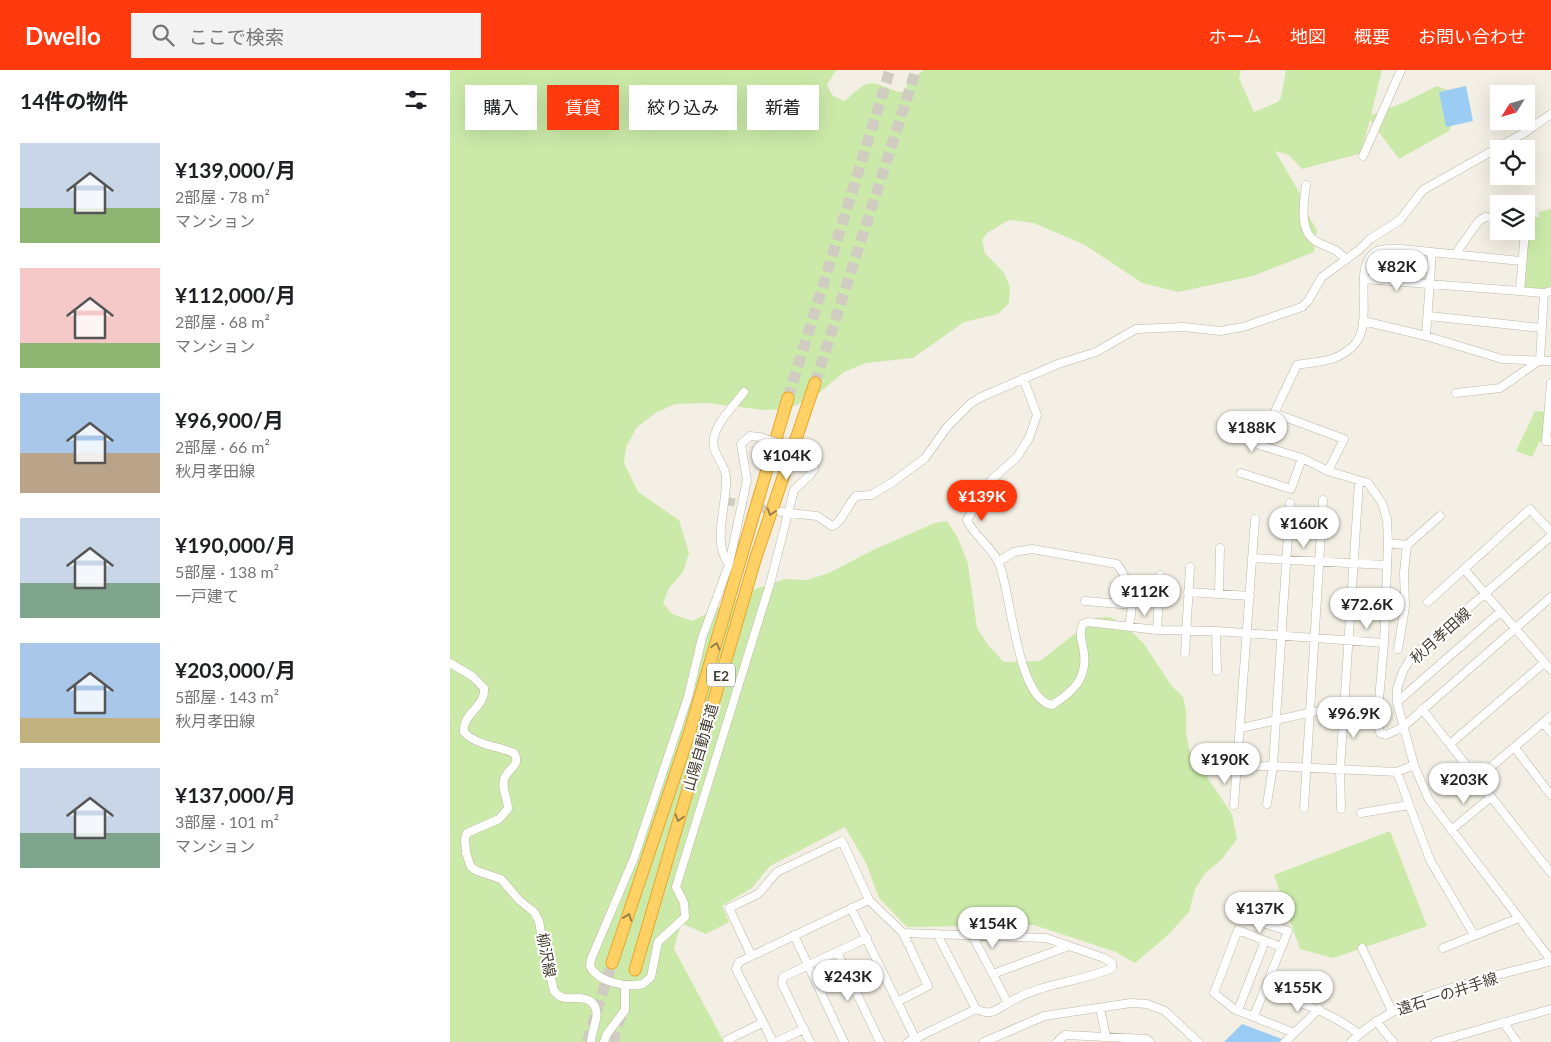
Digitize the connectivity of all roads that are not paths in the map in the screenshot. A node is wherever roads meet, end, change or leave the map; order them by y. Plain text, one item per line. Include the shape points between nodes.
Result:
1 (1401, 70) edge
2 (1551, 114) edge
3 (1363, 156) dead end
4 (1306, 185) dead end
5 (1490, 218) edge
6 (1524, 240) edge
7 (1432, 252) junction
8 (1456, 253) junction
9 (1346, 260) junction
10 (1521, 261) junction
11 (1364, 279) junction
12 (1431, 283) junction
13 (1520, 291) junction
14 (1548, 292) edge
15 (1429, 316) junction
16 (1363, 321) junction
17 (1541, 328) junction
18 (1426, 336) junction
19 (1540, 360) junction
20 (1551, 361) edge
21 (1023, 378) junction
22 (815, 383) tunnel mouth
23 (1551, 383) edge
24 (744, 392) dead end
25 (1456, 393) dead end
26 (788, 398) tunnel mouth
27 (1274, 413) junction
28 (1551, 442) edge
29 (1302, 458) junction
30 (1328, 471) junction
31 (1241, 473) dead end
32 (1359, 482) junction
33 (1323, 500) dead end
34 (1290, 503) dead end
35 (785, 512) junction
36 (1440, 516) dead end
37 (1255, 519) dead end
38 (1551, 532) edge
39 (1551, 536) edge
40 (1388, 543) junction
41 (1407, 545) junction
42 (1220, 548) dead end
43 (1252, 558) junction
44 (1286, 559) junction
45 (998, 562) junction
46 (1320, 562) junction
47 (1353, 563) junction
48 (729, 564) junction
49 (1387, 565) junction
50 (1190, 567) dead end
51 (1464, 570) junction
52 (1160, 575) dead end
53 (1188, 592) junction
54 (1218, 593) junction
55 (1486, 595) junction
56 (1250, 596) junction
57 (1550, 598) edge
58 (1084, 601) dead end
59 (1428, 602) dead end
60 (1132, 605) junction
61 (1500, 612) junction
62 (1130, 625) junction
63 (1515, 628) junction
64 (1157, 630) junction
65 (1187, 630) junction
66 (1216, 631) junction
67 (1248, 634) junction
68 (1281, 636) junction
69 (1315, 638) junction
70 (1349, 640) junction
71 (1384, 642) junction
72 (1398, 649) dead end
73 (1185, 654) dead end
74 (450, 663) edge
75 (1544, 663) junction
76 (1551, 670) edge
77 (1217, 671) dead end
78 (1398, 702) junction
79 (1379, 706) junction
80 (1344, 707) junction
81 (1422, 709) junction
82 (1310, 714) junction
83 (1551, 716) edge
84 (1276, 721) junction
85 (1543, 723) junction
86 (1403, 726) junction
87 (1241, 728) junction
88 (1551, 732) edge
89 (1450, 744) junction
90 (1515, 748) junction
91 (1414, 765) junction
92 (1273, 766) junction
93 (1238, 767) junction
94 (1307, 768) junction
95 (1340, 769) junction
96 (1397, 772) junction
97 (1478, 778) junction
98 (1551, 795) edge
99 (1492, 797) junction
100 (1267, 804) dead end
101 (1234, 805) dead end
102 (1409, 805) junction
103 (1304, 808) dead end
104 (1341, 809) dead end
105 (1361, 813) dead end
106 (1451, 830) junction
107 (1550, 871) edge
108 (869, 900) junction
109 (851, 908) junction
110 (1244, 917) dead end
111 (1519, 918) junction
112 (903, 933) junction
113 (937, 934) junction
114 (794, 935) junction
115 (1474, 935) junction
116 (972, 936) junction
117 (867, 938) junction
118 (1264, 941) junction
119 (1069, 946) junction
120 (1282, 947) junction
121 (1362, 948) dead end
122 (1443, 948) dead end
123 (837, 952) junction
124 (751, 955) junction
125 (1551, 960) edge
126 (612, 963) tunnel mouth
127 (809, 965) junction
128 (635, 970) dead end
129 (993, 974) junction
130 (625, 986) junction
131 (1265, 990) junction
132 (899, 1001) junction
133 (1008, 1003) junction
134 (1100, 1008) junction
135 (976, 1009) junction
136 (1319, 1009) junction
137 (1551, 1009) edge
138 (1238, 1010) junction
139 (1392, 1011) junction
140 (1254, 1016) junction
141 (1376, 1021) junction
142 (1503, 1022) junction
143 (762, 1023) junction
144 (804, 1029) junction
145 (1294, 1033) junction
146 (1359, 1034) junction
147 (1106, 1037) junction
148 (1453, 1040) edge
149 (914, 1041) edge
150 (591, 1042) edge
151 (604, 1042) edge
152 (728, 1042) edge
153 (774, 1042) edge
154 (810, 1042) edge
155 (844, 1042) edge
156 (880, 1042) edge
157 (985, 1042) edge
158 (1057, 1042) edge
159 (1150, 1042) edge
160 (1198, 1042) edge
161 (1285, 1042) edge
162 (1351, 1042) edge
163 (1393, 1042) edge
164 (1436, 1042) edge
165 (1517, 1042) edge

1 - 3 street
2 - 9 street via 1524,133 1423,190 1400,220
4 - 9 street via 1304,217 1308,234 1315,241 1340,251
5 - 8 street via 1478,222
6 - 10 street
7 - 8 street
7 - 11 street via 1382,250 1374,253 1367,264
7 - 12 street
8 - 10 street
9 - 21 street via 1322,278 1302,307 1243,327 1220,331 1184,327 1141,328 1096,352
10 - 13 street
11 - 12 street
11 - 16 street
12 - 13 street
12 - 15 street
13 - 14 street
14 - 17 street
15 - 17 street
15 - 18 street
16 - 18 street
16 - 27 street via 1355,344 1340,355 1324,362 1297,365
17 - 19 street
18 - 19 street via 1502,359
19 - 20 street
19 - 25 street via 1500,388
21 - 35 street via 970,404 943,431 925,458 884,488 871,495 856,496 839,523 832,526 817,516
21 - 45 street via 1037,415 1029,438 1017,457 991,480 967,520
22 -> 128 highway, 山陽自動車道 / E2 via 756,557
23 - 28 street via 1546,440
24 - 48 street via 714,437 715,453 726,476 721,545 724,559
126 -> 26 highway, 山陽自動車道 / E2 via 693,722
27 - 29 street via 1259,445
27 - 30 street via 1344,439
29 - 30 street
29 - 31 street via 1291,489
30 - 32 street
32 - 40 street via 1368,484 1382,503 1387,519
32 - 47 street
33 - 46 street
34 - 44 street
35 - 48 street, bridge via 794,490 814,469 814,462 803,452 760,438 750,436 744,439 741,444 747,480
35 - 130 street via 770,584 676,887 684,903 685,917 658,942 648,980 637,986
36 - 41 street
37 - 43 street
38 - 51 street via 1530,509
39 - 55 street, 秋月孝田線
40 - 41 street
40 - 49 street
41 - 72 street via 1405,607
42 - 54 street
43 - 44 street
43 - 56 street
44 - 46 street
44 - 68 street
45 - 60 street via 1014,552 1032,548 1117,564 1127,578
45 - 62 street via 1005,580 1023,664 1035,694 1046,704 1052,705 1061,699 1083,674 1085,662 1080,630 1083,624
46 - 47 street
46 - 69 street
47 - 49 street
47 - 70 street
48 - 130 street via 702,638 688,697 634,858 591,959 593,972
49 - 71 street
50 - 53 street
51 - 55 street
51 - 59 street
52 - 64 street
53 - 54 street
53 - 65 street
54 - 56 street
55 - 61 street
55 - 78 street, 秋月孝田線 via 1412,658 1397,689
56 - 67 street
57 - 63 street
58 - 60 street
60 - 62 street
61 - 63 street
61 - 78 street
62 - 64 street
63 - 75 street
63 - 81 street
64 - 65 street
65 - 66 street
65 - 73 street
66 - 67 street
66 - 77 street
67 - 68 street
67 - 87 street
68 - 69 street
68 - 84 street
69 - 70 street
69 - 82 street
70 - 71 street
70 - 80 street
71 - 79 street
74 - 150 street, 柳沢線 via 472,676 484,688 481,702 466,718 464,732 478,741 514,752 517,763 505,776 503,786 508,809 498,819 467,833 468,861 477,871 501,878 534,912 542,930 542,945 554,991 566,1000 583,998 592,1002 595,1008 597,1014
75 - 76 street
75 - 89 street
78 - 86 street, 秋月孝田線
79 - 80 street
79 - 86 street via 1380,733 1386,735
80 - 82 street
80 - 95 street
81 - 86 street
81 - 89 street
82 - 84 street
82 - 94 street
83 - 85 street
84 - 87 street
84 - 92 street
85 - 88 street
85 - 90 street
86 - 91 street, 秋月孝田線
87 - 93 street
89 - 97 street
90 - 97 street
90 - 98 street
91 - 96 street
91 - 106 street, 秋月孝田線 via 1428,800
92 - 93 street
92 - 94 street
92 - 100 street
93 - 101 street
94 - 95 street
94 - 103 street
95 - 96 street
95 - 104 street
96 - 102 street
97 - 99 street
99 - 106 street
99 - 107 street
102 - 105 street
102 - 115 street via 1430,860
106 - 111 street, 秋月孝田線
108 - 109 street
108 - 112 street
108 - 124 street via 842,841 777,872 758,894 729,908
109 - 114 street
109 - 117 street
110 - 120 street via 1288,931
111 - 115 street
111 - 125 street, 秋月孝田線
112 - 113 street
112 - 132 street via 928,986
113 - 116 street
113 - 135 street
114 - 124 street
114 - 127 street
115 - 122 street
116 - 119 street via 1046,938
116 - 129 street
117 - 123 street
117 - 132 street
118 - 120 street
118 - 138 street
118 - 138 street via 1238,930 1217,984 1214,993
119 - 129 street
119 - 133 street via 1104,958 1112,963 1112,968 1033,990
120 - 131 street
121 - 139 street
123 - 127 street
123 - 156 street
124 - 143 street via 738,962 736,969
125 - 139 street, 遠石一の井手線 via 1467,984
127 - 144 street via 783,977 782,984
127 - 155 street
129 - 133 street
130 - 151 street via 625,1010
131 - 136 street
131 - 140 street
132 - 149 street
133 - 135 street via 993,1013
134 - 147 street
134 - 157 street via 1044,1016
134 - 160 street via 1147,1004 1165,1012
135 - 149 street
136 - 145 street
136 - 146 street
137 - 142 street
138 - 140 street
139 - 141 street, 遠石一の井手線
140 - 145 street
141 - 146 street, 遠石一の井手線
141 - 163 street
142 - 148 street
142 - 165 street
143 - 152 street
143 - 153 street
144 - 153 street
144 - 154 street
145 - 161 street
146 - 162 street, 遠石一の井手線
147 - 158 street via 1065,1035
147 - 159 street via 1147,1039
148 - 164 street

